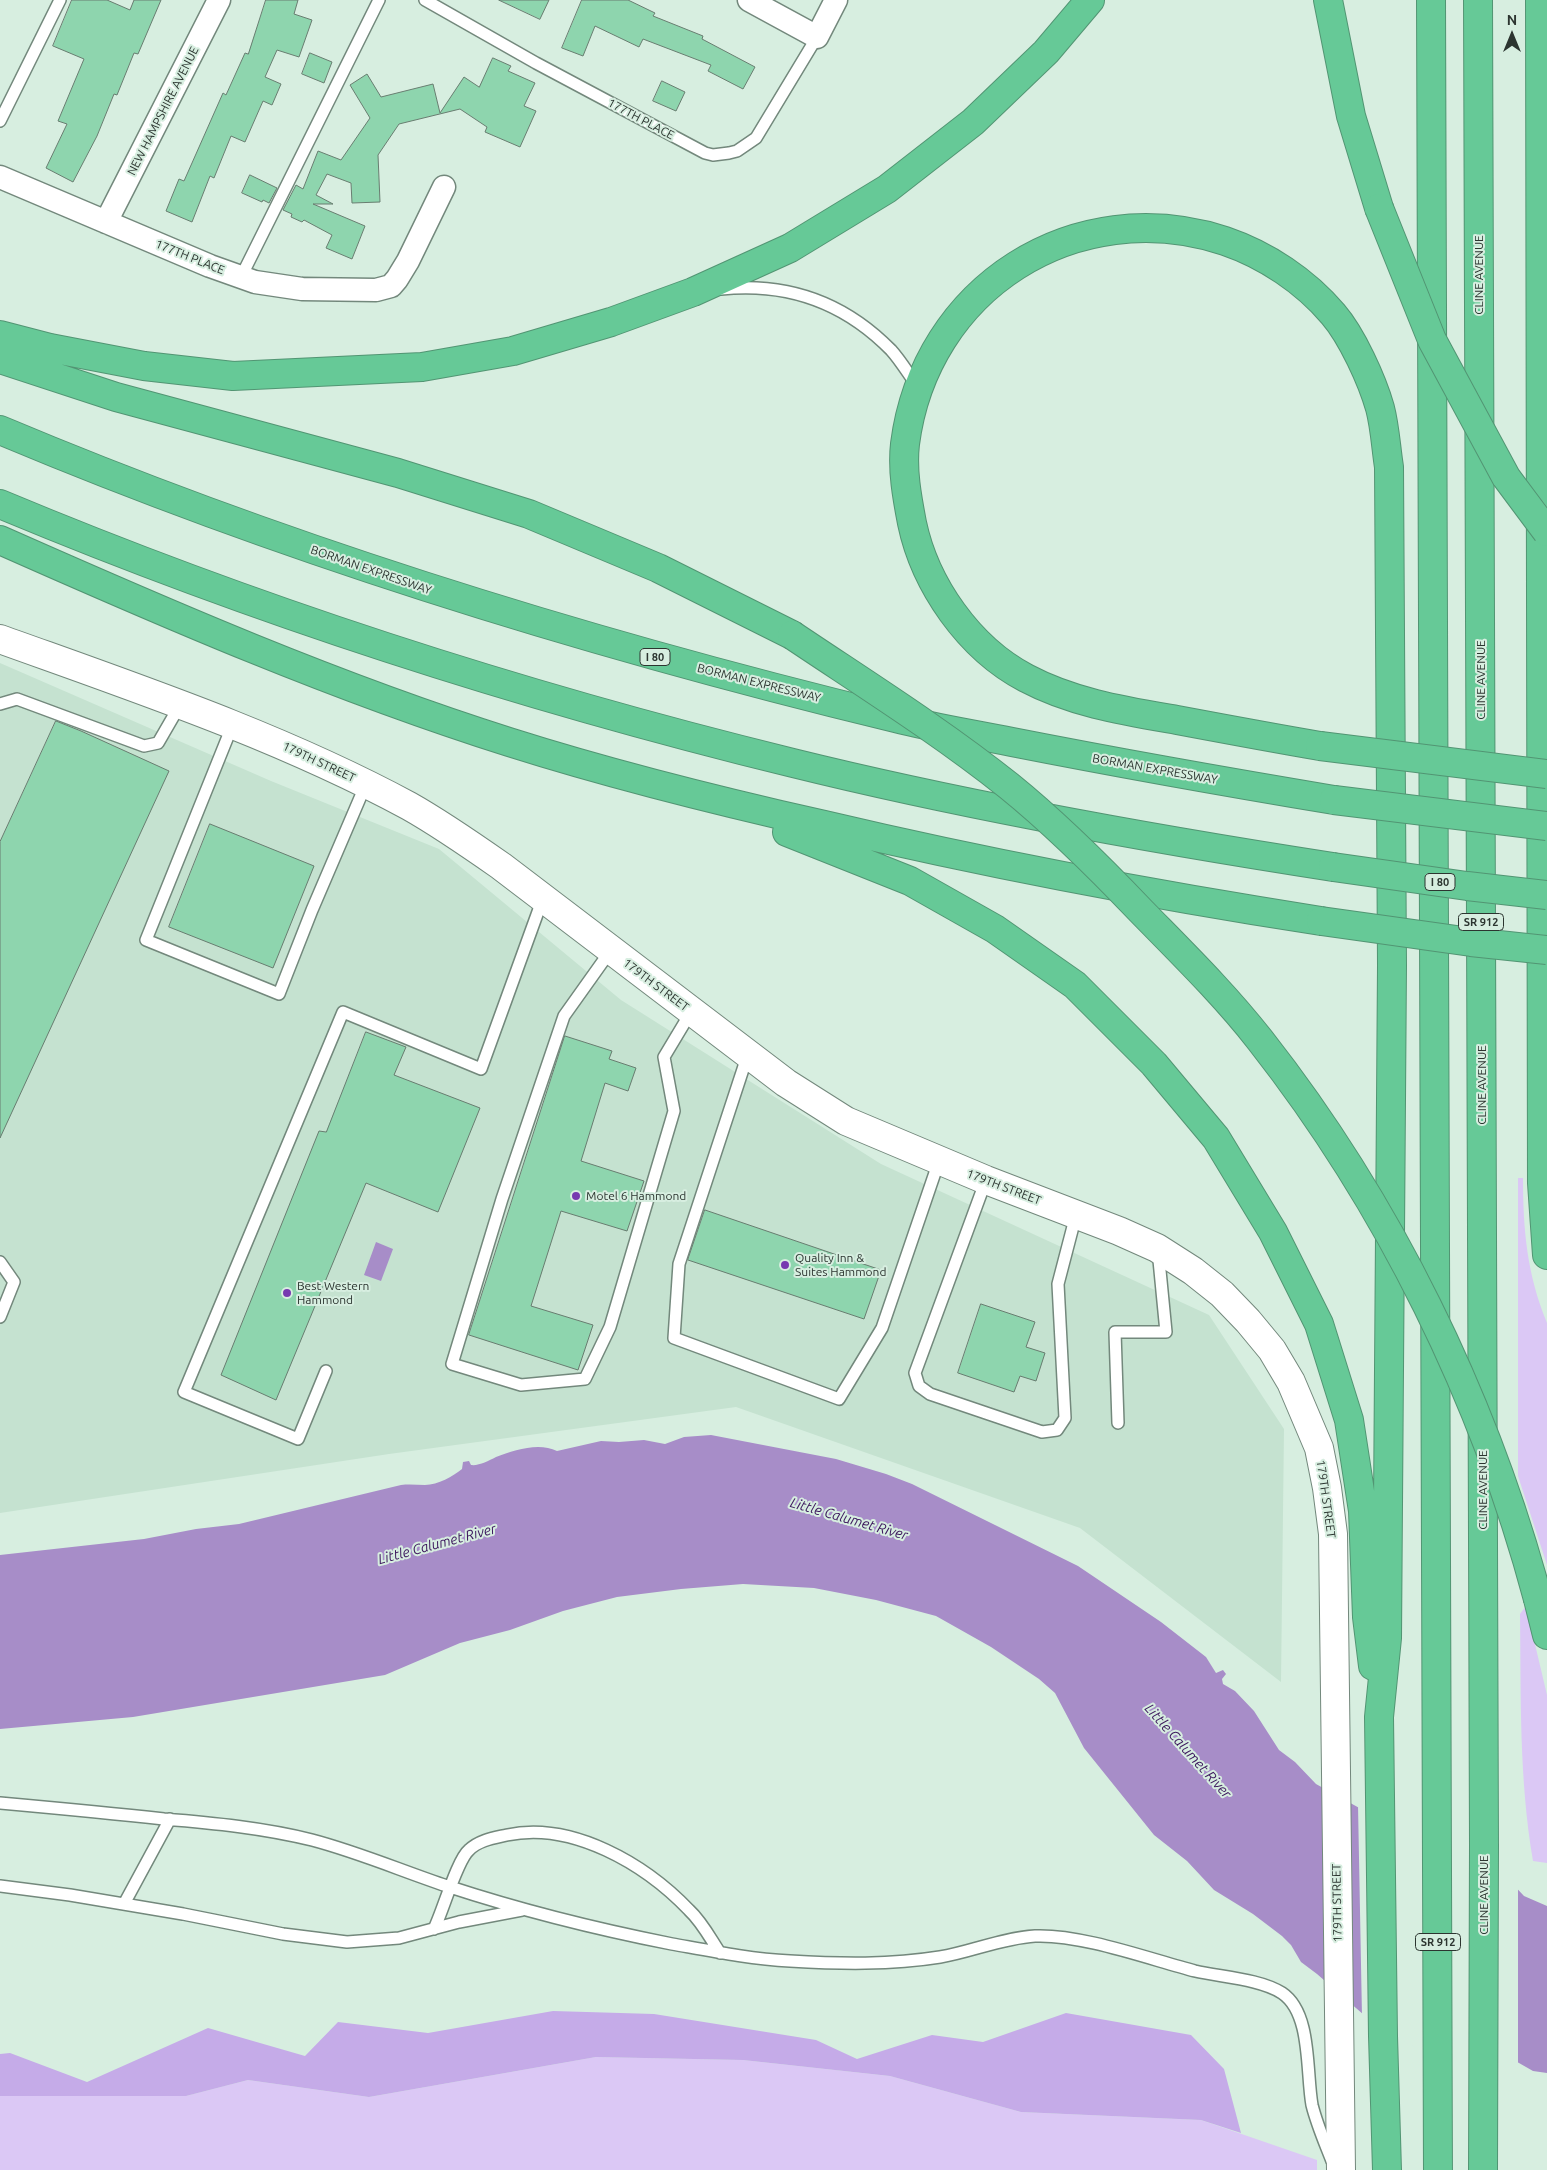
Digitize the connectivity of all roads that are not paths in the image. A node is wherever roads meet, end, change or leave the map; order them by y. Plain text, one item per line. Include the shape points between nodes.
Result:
1 (60, 0) edge
2 (219, 0) edge
3 (378, 0) edge
4 (425, 0) edge
5 (749, 0) edge
6 (836, 0) edge
7 (1090, 0) edge
8 (1328, 0) edge
9 (1432, 0) edge
10 (1478, 0) edge
11 (1540, 0) edge
12 (817, 36) junction
13 (0, 121) edge
14 (0, 177) edge
15 (444, 187) dead end
16 (106, 222) junction
17 (241, 278) junction
18 (693, 292) junction
19 (0, 334) edge
20 (0, 359) edge
21 (918, 386) junction
22 (0, 430) edge
23 (0, 504) edge
24 (1547, 532) edge
25 (0, 540) edge
26 (0, 639) edge
27 (0, 704) edge
28 (180, 705) junction
29 (233, 724) junction
30 (1547, 774) edge
31 (366, 784) junction
32 (685, 793) junction
33 (1547, 826) edge
34 (1547, 895) edge
35 (543, 898) junction
36 (611, 950) junction
37 (1547, 950) edge
38 (691, 1012) junction
39 (748, 1054) junction
40 (939, 1161) junction
41 (986, 1180) junction
42 (1076, 1215) junction
43 (1158, 1248) junction
44 (1547, 1255) edge
45 (0, 1262) edge
46 (0, 1317) edge
47 (326, 1371) dead end
48 (1118, 1423) dead end
49 (1547, 1635) edge
50 (1379, 1717) junction
51 (0, 1803) edge
52 (170, 1819) junction
53 (0, 1886) edge
54 (451, 1888) junction
55 (124, 1904) junction
56 (526, 1910) junction
57 (434, 1929) junction
58 (720, 1953) junction
59 (1336, 2170) edge
60 (1341, 2170) edge
61 (1387, 2170) edge
62 (1438, 2170) edge
63 (1483, 2170) edge

1 - 13 lane
2 - 16 street, NEW HAMPSHIRE AVENUE
3 - 17 lane
4 - 12 lane, 177TH PLACE via 536,63 713,155 737,151 756,138
5 - 12 street
6 - 12 street
7 - 18 highway via 1046,52 973,122 887,189 790,248
8 - 24 highway, bridge via 1352,116 1379,208 1432,340 1506,476
9 - 62 highway, SR 912
10 - 63 highway, CLINE AVENUE / SR 912
11 - 44 highway via 1542,1183
14 - 16 street, 177TH PLACE
15 - 17 street, 177TH PLACE via 408,261 391,286 376,290 302,289
16 - 17 street, 177TH PLACE
18 - 19 highway via 611,322 513,351 422,367 224,375 144,366 50,348
18 - 21 lane via 742,287 792,292 831,305 860,322 892,351
20 - 49 highway, bridge via 116,396 398,473 529,514 658,568 792,635 898,705 1008,786 1082,849 1218,990 1314,1114 1356,1180 1388,1232 1437,1328 1487,1442 1520,1537
21 - 30 highway, bridge via 905,445 905,491 914,535 929,576 955,615 987,651 1022,676 1058,694 1123,710 1320,746
21 - 50 highway via 945,334 981,290 1035,253 1093,233 1141,227 1196,232 1248,249 1292,275 1334,315 1361,359 1380,409 1389,467 1392,975 1387,1638
22 - 33 highway, BORMAN EXPRESSWAY / I 80, bridge via 158,494 318,552 644,654 898,719 1128,765 1334,800
23 - 34 highway, I 80, bridge via 238,597 425,660 627,719 794,763 1001,809 1215,849
25 - 32 highway via 175,618 337,682 508,742
26 - 28 street, 179TH STREET
27 - 28 lane via 17,699 144,746 158,743
28 - 29 street, 179TH STREET
29 - 31 street, 179TH STREET
29 - 31 lane via 146,940 279,994
31 - 35 street, 179TH STREET via 455,834
32 - 37 highway, bridge via 920,848 1084,881 1321,920
32 - 50 highway via 910,881 995,929 1074,986 1154,1064 1216,1138 1273,1232 1319,1324 1349,1420 1363,1511 1367,1617
35 - 36 street, 179TH STREET
35 - 47 lane via 480,1069 342,1012 184,1392 298,1439
36 - 38 street, 179TH STREET
36 - 38 lane via 564,1016 502,1199 452,1364 521,1385 585,1379 610,1327 674,1111 664,1057
38 - 39 street, 179TH STREET
39 - 40 street, 179TH STREET via 846,1121
39 - 40 lane via 679,1264 674,1338 839,1399 882,1328
40 - 41 street, 179TH STREET
41 - 42 street, 179TH STREET
41 - 42 lane via 915,1373 919,1386 930,1394 1042,1432 1057,1430 1066,1418 1058,1284
42 - 43 street, 179TH STREET
43 - 48 lane via 1166,1332 1116,1332
43 - 60 street, 179TH STREET via 1222,1294 1272,1350 1291,1382 1319,1448 1327,1488 1333,1534
45 - 46 lane via 14,1282
50 - 61 highway
51 - 52 lane
52 - 54 lane via 307,1839
52 - 55 lane
53 - 55 lane
54 - 56 lane
54 - 57 lane
54 - 58 lane via 462,1858 480,1842 532,1831 578,1838 615,1854 665,1889 689,1909
55 - 57 lane via 332,1941 385,1941
56 - 57 lane
56 - 58 lane
58 - 59 lane via 784,1960 889,1963 943,1956 1025,1937 1049,1936 1270,1987 1287,1996 1299,2014 1313,2109

